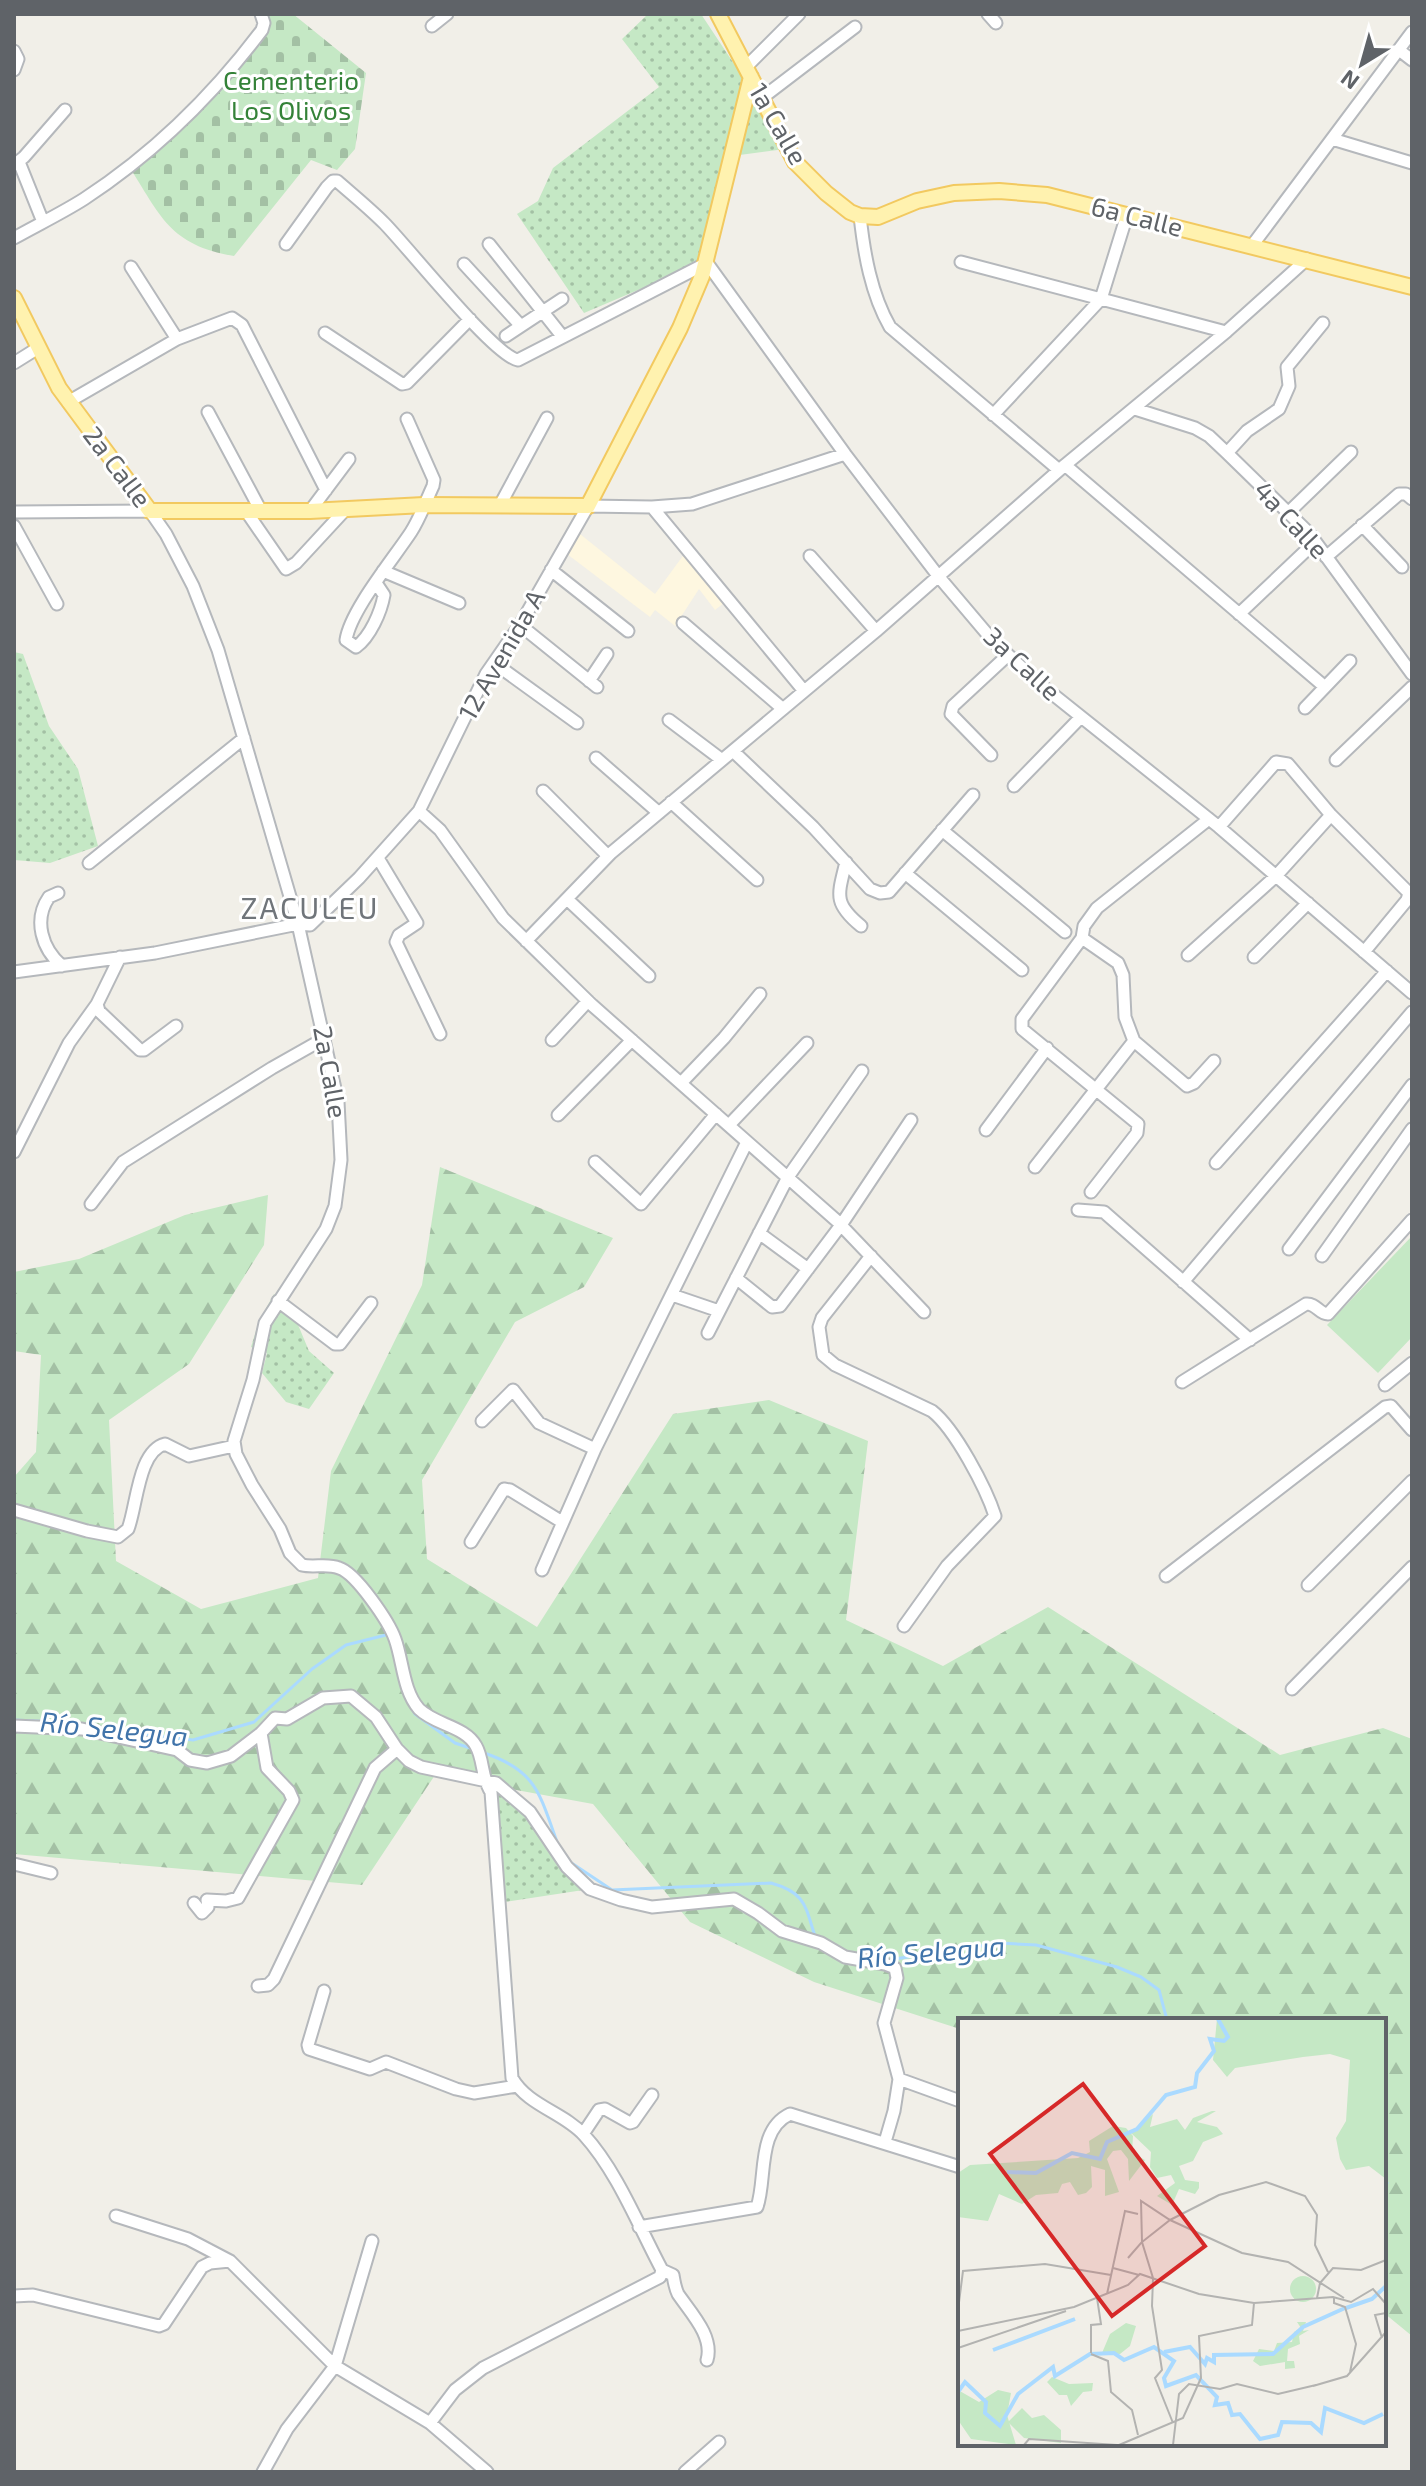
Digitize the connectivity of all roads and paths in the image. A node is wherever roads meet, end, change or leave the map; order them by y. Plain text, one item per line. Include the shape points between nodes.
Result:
1 (261, 14) edge
2 (447, 14) edge
3 (718, 14) edge
4 (799, 14) edge
5 (432, 26) dead end
6 (855, 27) dead end
7 (1412, 32) edge
8 (1399, 50) junction
9 (14, 51) edge
10 (1412, 60) edge
11 (14, 70) edge
12 (749, 72) junction
13 (762, 98) junction
14 (65, 110) dead end
15 (1332, 139) junction
16 (16, 163) edge
17 (1412, 163) edge
18 (1127, 215) junction
19 (860, 216) junction
20 (43, 222) junction
21 (14, 238) edge
22 (286, 244) dead end
23 (489, 244) dead end
24 (1251, 247) junction
25 (1307, 259) junction
26 (961, 262) dead end
27 (707, 263) junction
28 (464, 264) dead end
29 (131, 267) dead end
30 (1412, 287) edge
31 (14, 298) edge
32 (562, 299) dead end
33 (1101, 299) junction
34 (543, 311) junction
35 (470, 319) junction
36 (1323, 323) dead end
37 (521, 326) junction
38 (1226, 332) junction
39 (325, 333) dead end
40 (506, 336) dead end
41 (562, 336) junction
42 (177, 339) junction
43 (38, 348) junction
44 (14, 363) edge
45 (68, 402) junction
46 (1135, 409) junction
47 (208, 412) dead end
48 (993, 415) junction
49 (547, 418) dead end
50 (407, 419) dead end
51 (1351, 452) dead end
52 (1227, 453) junction
53 (845, 454) junction
54 (349, 459) dead end
55 (1062, 467) junction
56 (326, 490) junction
57 (1412, 499) edge
58 (424, 505) junction
59 (500, 505) junction
60 (588, 506) junction
61 (652, 507) junction
62 (345, 510) junction
63 (150, 511) junction
64 (254, 511) junction
65 (310, 511) junction
66 (14, 512) edge
67 (1288, 513) junction
68 (1362, 525) junction
69 (14, 526) edge
70 (1315, 542) junction
71 (810, 556) dead end
72 (1326, 557) junction
73 (1402, 567) dead end
74 (551, 570) junction
75 (383, 571) junction
76 (939, 577) junction
77 (376, 583) junction
78 (459, 603) dead end
79 (57, 604) dead end
80 (1239, 614) junction
81 (683, 623) dead end
82 (520, 625) junction
83 (628, 631) dead end
84 (876, 631) junction
85 (607, 654) dead end
86 (1008, 655) junction
87 (1350, 661) dead end
88 (494, 663) junction
89 (1412, 674) edge
90 (1325, 687) junction
91 (1412, 687) edge
92 (804, 691) junction
93 (1305, 708) dead end
94 (783, 709) junction
95 (1081, 717) junction
96 (669, 720) dead end
97 (577, 723) dead end
98 (244, 738) junction
99 (734, 752) junction
100 (991, 755) dead end
101 (596, 758) dead end
102 (722, 760) junction
103 (1336, 760) dead end
104 (1014, 786) dead end
105 (543, 791) dead end
106 (973, 795) dead end
107 (671, 802) junction
108 (419, 811) junction
109 (659, 813) junction
110 (1331, 815) junction
111 (1214, 823) junction
112 (942, 830) junction
113 (608, 856) junction
114 (378, 858) junction
115 (846, 862) junction
116 (89, 863) dead end
117 (905, 873) junction
118 (1276, 876) junction
119 (757, 880) dead end
120 (58, 893) dead end
121 (567, 899) junction
122 (1308, 903) junction
123 (298, 924) junction
124 (861, 926) dead end
125 (1065, 932) dead end
126 (1082, 938) junction
127 (526, 941) junction
128 (1364, 952) junction
129 (1188, 955) dead end
130 (120, 957) junction
131 (1254, 957) dead end
132 (62, 966) junction
133 (1022, 970) dead end
134 (1387, 971) junction
135 (14, 972) edge
136 (649, 976) dead end
137 (1412, 993) edge
138 (760, 994) dead end
139 (588, 1001) junction
140 (97, 1004) junction
141 (1412, 1012) edge
142 (176, 1026) dead end
143 (440, 1034) dead end
144 (325, 1038) junction
145 (552, 1040) dead end
146 (632, 1040) junction
147 (1134, 1041) junction
148 (807, 1043) dead end
149 (1047, 1048) junction
150 (1214, 1061) dead end
151 (862, 1071) dead end
152 (681, 1083) junction
153 (1412, 1085) edge
154 (1097, 1089) junction
155 (716, 1114) junction
156 (558, 1115) dead end
157 (911, 1120) dead end
158 (729, 1125) junction
159 (1412, 1129) edge
160 (986, 1130) dead end
161 (747, 1142) junction
162 (14, 1152) edge
163 (595, 1162) dead end
164 (1216, 1163) dead end
165 (1035, 1167) dead end
166 (788, 1177) junction
167 (1091, 1192) dead end
168 (91, 1204) dead end
169 (1078, 1210) dead end
170 (1412, 1220) edge
171 (841, 1225) junction
172 (759, 1233) junction
173 (1289, 1249) dead end
174 (871, 1256) junction
175 (1322, 1256) dead end
176 (808, 1269) junction
177 (736, 1278) junction
178 (1183, 1282) junction
179 (672, 1295) junction
180 (278, 1301) junction
181 (371, 1303) dead end
182 (719, 1311) junction
183 (924, 1312) dead end
184 (708, 1333) dead end
185 (1250, 1340) junction
186 (1410, 1369) edge
187 (1182, 1382) dead end
188 (1385, 1385) dead end
189 (482, 1421) dead end
190 (1412, 1430) edge
191 (234, 1446) junction
192 (595, 1449) junction
193 (1412, 1481) edge
194 (14, 1510) edge
195 (562, 1522) junction
196 (471, 1542) dead end
197 (1412, 1567) edge
198 (542, 1570) dead end
199 (1166, 1576) dead end
200 (1308, 1585) dead end
201 (904, 1626) dead end
202 (1292, 1689) dead end
203 (14, 1726) edge
204 (261, 1733) junction
205 (397, 1749) junction
206 (484, 1781) junction
207 (14, 1864) edge
208 (51, 1873) dead end
209 (194, 1903) dead end
210 (258, 1986) dead end
211 (324, 1991) dead end
212 (899, 2079) junction
213 (517, 2086) junction
214 (652, 2095) dead end
215 (958, 2100) edge
216 (583, 2134) junction
217 (885, 2142) junction
218 (958, 2166) edge
219 (116, 2216) dead end
220 (639, 2227) junction
221 (372, 2241) dead end
222 (230, 2261) junction
223 (662, 2270) junction
224 (14, 2296) edge
225 (707, 2360) dead end
226 (335, 2366) junction
227 (430, 2423) junction
228 (719, 2442) dead end
229 (263, 2472) edge
230 (487, 2472) edge
231 (685, 2472) edge

1 - 20 street via 262,30 199,106 111,181
2 - 5 street
3 - 12 main road, 1a Calle
4 - 12 street
6 - 13 street
7 - 8 street
8 - 10 street
8 - 15 street
9 - 11 street
12 - 13 main road, 1a Calle
12 - 27 main road, 12 Avenida A
13 - 19 main road, 1a Calle via 795,162 840,205
14 - 16 street
15 - 17 street
15 - 24 street
16 - 20 street
18 - 19 main road, 6a Calle via 1047,195 999,191 934,196 878,217
18 - 24 main road, 6a Calle
18 - 33 street
19 - 48 street via 869,272 890,327
20 - 21 street
22 - 35 street via 337,181 384,223
23 - 34 street
24 - 25 main road, 6a Calle
25 - 30 main road, 6a Calle
25 - 38 street
26 - 33 street
27 - 41 street
27 - 53 street, 3a Calle
27 - 60 main road, 12 Avenida A via 680,328
28 - 37 street
29 - 42 street
31 - 43 main road, 2a Calle
32 - 34 street
33 - 38 street
33 - 48 street
34 - 37 street
34 - 41 street
35 - 39 street via 402,384
35 - 41 street via 518,360
36 - 52 street via 1287,367 1289,386 1279,409 1250,428
37 - 40 street
38 - 46 street
42 - 45 street
42 - 56 street via 232,318 242,325
43 - 44 street
43 - 45 main road, 2a Calle
45 - 63 main road, 2a Calle
46 - 52 street, 4a Calle via 1195,428
46 - 55 street
47 - 64 street
48 - 55 street
49 - 59 street
50 - 58 street via 434,480
51 - 67 street
52 - 67 street, 4a Calle
53 - 61 street via 692,504
53 - 76 street, 3a Calle
54 - 56 street
55 - 76 street
55 - 80 street
56 - 65 street
57 - 68 street via 1399,494
58 - 59 main road
58 - 62 main road
58 - 75 street
59 - 60 main road
60 - 61 street
60 - 74 street, 12 Avenida A
61 - 92 street
62 - 64 street via 286,569
62 - 65 main road
63 - 64 main road
63 - 66 street
63 - 98 street, 2a Calle via 193,586
64 - 65 main road
67 - 70 street, 4a Calle
68 - 72 street
68 - 73 street
69 - 79 street
70 - 72 street, 4a Calle
70 - 80 street
71 - 84 street
72 - 89 street, 4a Calle
74 - 82 street, 12 Avenida A
74 - 83 street
75 - 77 street
75 - 78 street
76 - 84 street
76 - 86 street, 3a Calle
77 - 77 street via 384,595 382,606 356,647 346,640 348,628
80 - 90 street
81 - 94 street
82 - 85 street via 593,684
82 - 88 street, 12 Avenida A
84 - 92 street
86 - 95 street, 3a Calle
86 - 100 street via 953,706 951,714
87 - 90 street
88 - 97 street
88 - 108 street, 12 Avenida A
90 - 93 street
91 - 103 street
92 - 94 street
94 - 99 street
95 - 104 street
95 - 111 street, 3a Calle
96 - 102 street
98 - 116 street
98 - 123 street, 2a Calle
99 - 102 street
99 - 115 street
101 - 109 street
102 - 107 street
105 - 113 street
106 - 112 street
107 - 109 street
107 - 119 street
108 - 114 street, 12 Avenida A
108 - 127 street via 440,830 503,918
109 - 113 street
110 - 111 street via 1288,764 1276,762
110 - 118 street
110 - 128 street via 1409,893
111 - 118 street, 3a Calle
111 - 126 street via 1097,908
112 - 117 street
112 - 125 street
113 - 121 street
114 - 123 street, 12 Avenida A via 310,925
114 - 143 street via 417,923 396,942
115 - 117 street via 880,893 889,892
115 - 124 street via 841,903
117 - 133 street
118 - 122 street, 3a Calle
118 - 129 street
120 - 132 street via 49,897 42,917 46,950
121 - 127 street
121 - 136 street
122 - 128 street, 3a Calle
122 - 131 street
123 - 130 street, 12 Avenida A
123 - 144 street, 2a Calle
126 - 147 street via 1118,963
126 - 149 street via 1022,1019 1022,1029
127 - 139 street
128 - 134 street, 3a Calle
130 - 132 street, 12 Avenida A
130 - 140 street
132 - 135 street, 12 Avenida A
134 - 137 street, 3a Calle
134 - 164 street
138 - 152 street
139 - 145 street
139 - 146 street
140 - 142 street via 140,1050
140 - 162 street via 69,1043
141 - 178 street
144 - 168 street via 127,1160
144 - 180 street, 2a Calle via 342,1138 335,1206 326,1229
146 - 152 street
146 - 156 street
147 - 150 street via 1187,1086
147 - 154 street
148 - 158 street
149 - 154 street
149 - 160 street
151 - 166 street
152 - 155 street
153 - 173 street
154 - 165 street
154 - 167 street via 1138,1129
155 - 158 street
155 - 163 street via 641,1204
157 - 171 street
158 - 161 street
159 - 175 street
161 - 166 street
161 - 179 street
166 - 171 street
166 - 172 street
169 - 178 street via 1104,1212
170 - 185 street via 1328,1314 1306,1304
171 - 174 street
171 - 176 street
172 - 176 street
172 - 177 street
174 - 183 street
174 - 201 street via 822,1318 823,1355 942,1419 995,1516 938,1576
176 - 177 street via 776,1308
177 - 182 street
178 - 185 street
179 - 182 street
179 - 192 street
180 - 181 street via 335,1344
180 - 191 street, 2a Calle via 265,1323
182 - 184 street
185 - 187 street
186 - 188 street
189 - 192 street via 513,1390 539,1423
190 - 199 street via 1391,1406 1385,1407
191 - 194 street via 189,1456 165,1444 151,1451 128,1529 118,1537
191 - 206 street via 290,1553 302,1565 338,1567 357,1580 395,1636 419,1709 466,1735 478,1751
192 - 195 street
193 - 200 street
195 - 196 street via 504,1489
195 - 198 street
197 - 202 street
203 - 204 street via 82,1729 177,1750 190,1760 207,1763 231,1756
204 - 205 street via 275,1718 287,1719 323,1698 351,1696 376,1717
204 - 209 street via 267,1768 293,1800 238,1898 207,1900 202,1913
205 - 206 street via 421,1767
205 - 210 street via 375,1768 274,1979
206 - 212 street via 496,1783 530,1812 567,1867 590,1889 652,1907 734,1899 782,1931 851,1959 895,1968 884,2023
206 - 213 street via 491,1792 512,2078
207 - 208 street
211 - 213 street via 308,2045 313,2051 370,2069 386,2062 474,2093
212 - 215 street
212 - 217 street
213 - 216 street
214 - 216 street via 633,2122 599,2110
216 - 220 street
217 - 218 street
217 - 220 street via 790,2114 773,2129 757,2207
219 - 222 street via 188,2239
220 - 223 street
221 - 226 street
222 - 224 street via 202,2267 159,2326 33,2295
222 - 226 street
223 - 225 street via 673,2275 676,2291 697,2321 708,2347
223 - 227 street via 660,2277 483,2368 455,2390
226 - 227 street
226 - 229 street via 287,2429
227 - 230 street
228 - 231 street

